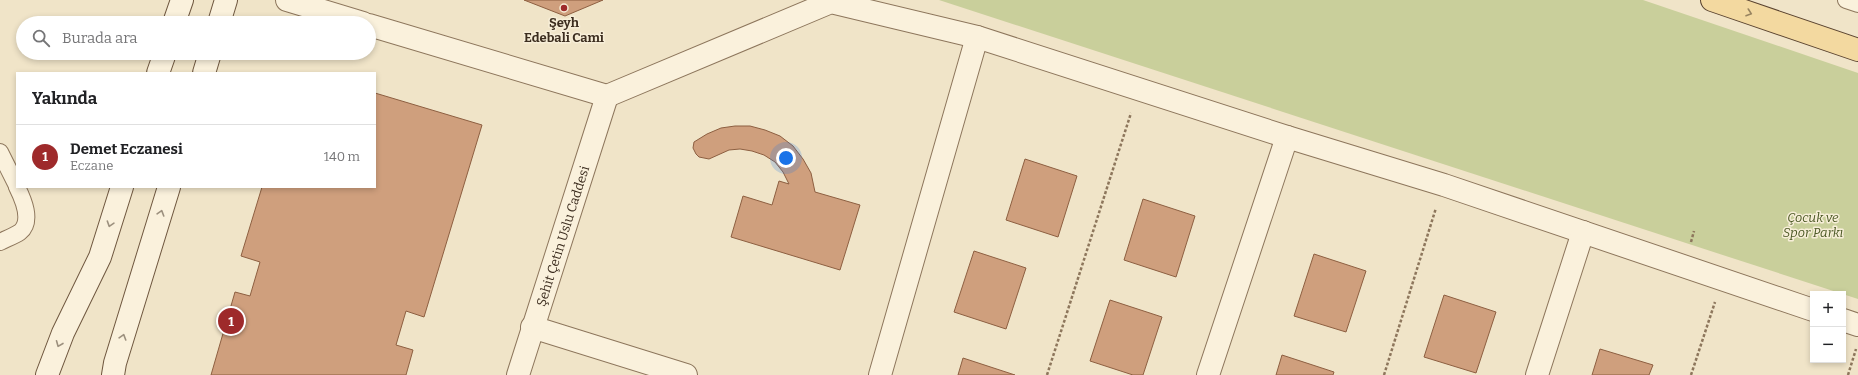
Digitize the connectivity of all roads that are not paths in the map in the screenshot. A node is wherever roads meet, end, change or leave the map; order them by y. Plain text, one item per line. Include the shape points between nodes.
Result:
1 (182, 0) edge
2 (226, 0) edge
3 (287, 0) edge
4 (1712, 0) edge
5 (1846, 0) edge
6 (1858, 4) edge
7 (176, 16) edge
8 (221, 16) edge
9 (341, 16) edge
10 (376, 27) edge
11 (977, 37) junction
12 (1858, 50) edge
13 (163, 60) edge
14 (208, 60) edge
15 (158, 72) edge
16 (204, 72) edge
17 (607, 96) junction
18 (1288, 137) junction
19 (0, 152) edge
20 (16, 185) edge
21 (18, 188) edge
22 (122, 188) edge
23 (169, 188) edge
24 (1583, 232) junction
25 (0, 242) edge
26 (1810, 309) edge
27 (1846, 321) edge
28 (1858, 325) edge
29 (532, 327) junction
30 (47, 375) edge
31 (113, 375) edge
32 (518, 375) edge
33 (686, 375) edge
34 (880, 375) edge
35 (1208, 375) edge
36 (1537, 375) edge

1 - 7 street
2 - 8 street
3 - 9 street
4 -> 12 main road
5 - 6 lane
10 - 17 street
11 - 17 street via 831,2
11 - 18 street
11 - 34 street
13 - 15 street
14 - 16 street
17 - 29 street, Şehit Çetin Uslu Caddesi
18 - 24 street via 1444,185
18 - 35 street
19 - 20 lane
21 - 25 lane via 25,202 26,218 21,231
22 -> 30 street via 100,257 63,333
31 -> 23 street
24 - 26 street
24 - 36 street
27 - 28 street
29 - 32 street, Şehit Çetin Uslu Caddesi
29 - 33 street

